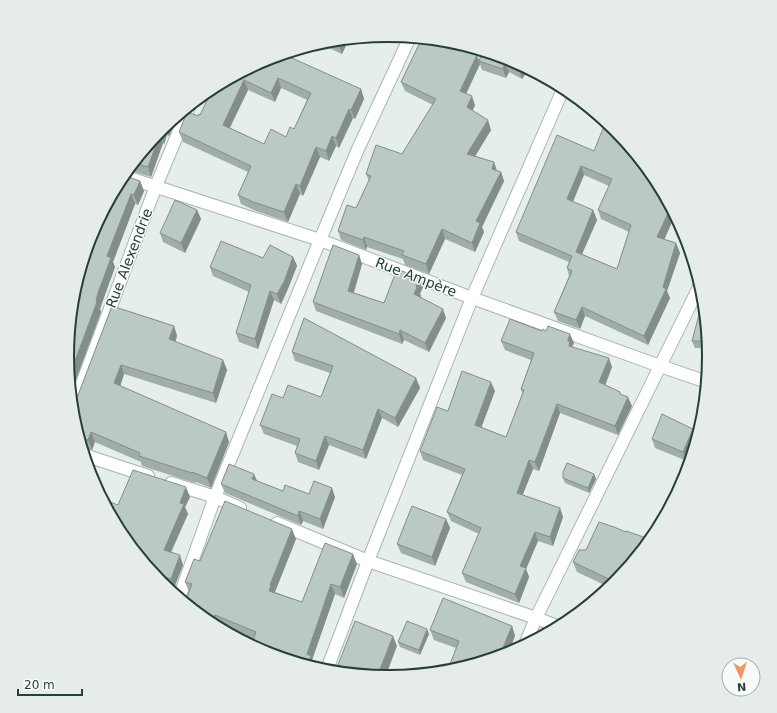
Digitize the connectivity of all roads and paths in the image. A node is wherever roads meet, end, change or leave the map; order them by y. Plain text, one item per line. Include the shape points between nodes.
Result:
1 (407, 43) edge
2 (561, 94) edge
3 (185, 117) edge
4 (130, 178) edge
5 (156, 186) junction
6 (320, 240) junction
7 (696, 291) edge
8 (472, 298) junction
9 (660, 366) junction
10 (702, 380) edge
11 (77, 397) edge
12 (91, 457) edge
13 (214, 497) junction
14 (251, 512) edge
15 (266, 519) edge
16 (368, 561) junction
17 (181, 593) edge
18 (536, 618) junction
19 (553, 624) edge
20 (527, 639) edge
21 (329, 665) edge

1 - 6 street via 358,149
2 - 8 street
3 - 5 street, Rue Alexendrie
4 - 5 street, Rue Ampère
5 - 6 street, Rue Ampère
5 - 11 street, Rue Alexendrie
6 - 8 street, Rue Ampère
6 - 13 street
7 - 9 street
8 - 9 street, Rue Ampère
8 - 16 street
9 - 10 street, Rue Ampère
9 - 18 street
12 - 13 street
13 - 14 street
13 - 17 street
15 - 16 street
16 - 18 street
16 - 21 street
18 - 19 street
18 - 20 street

